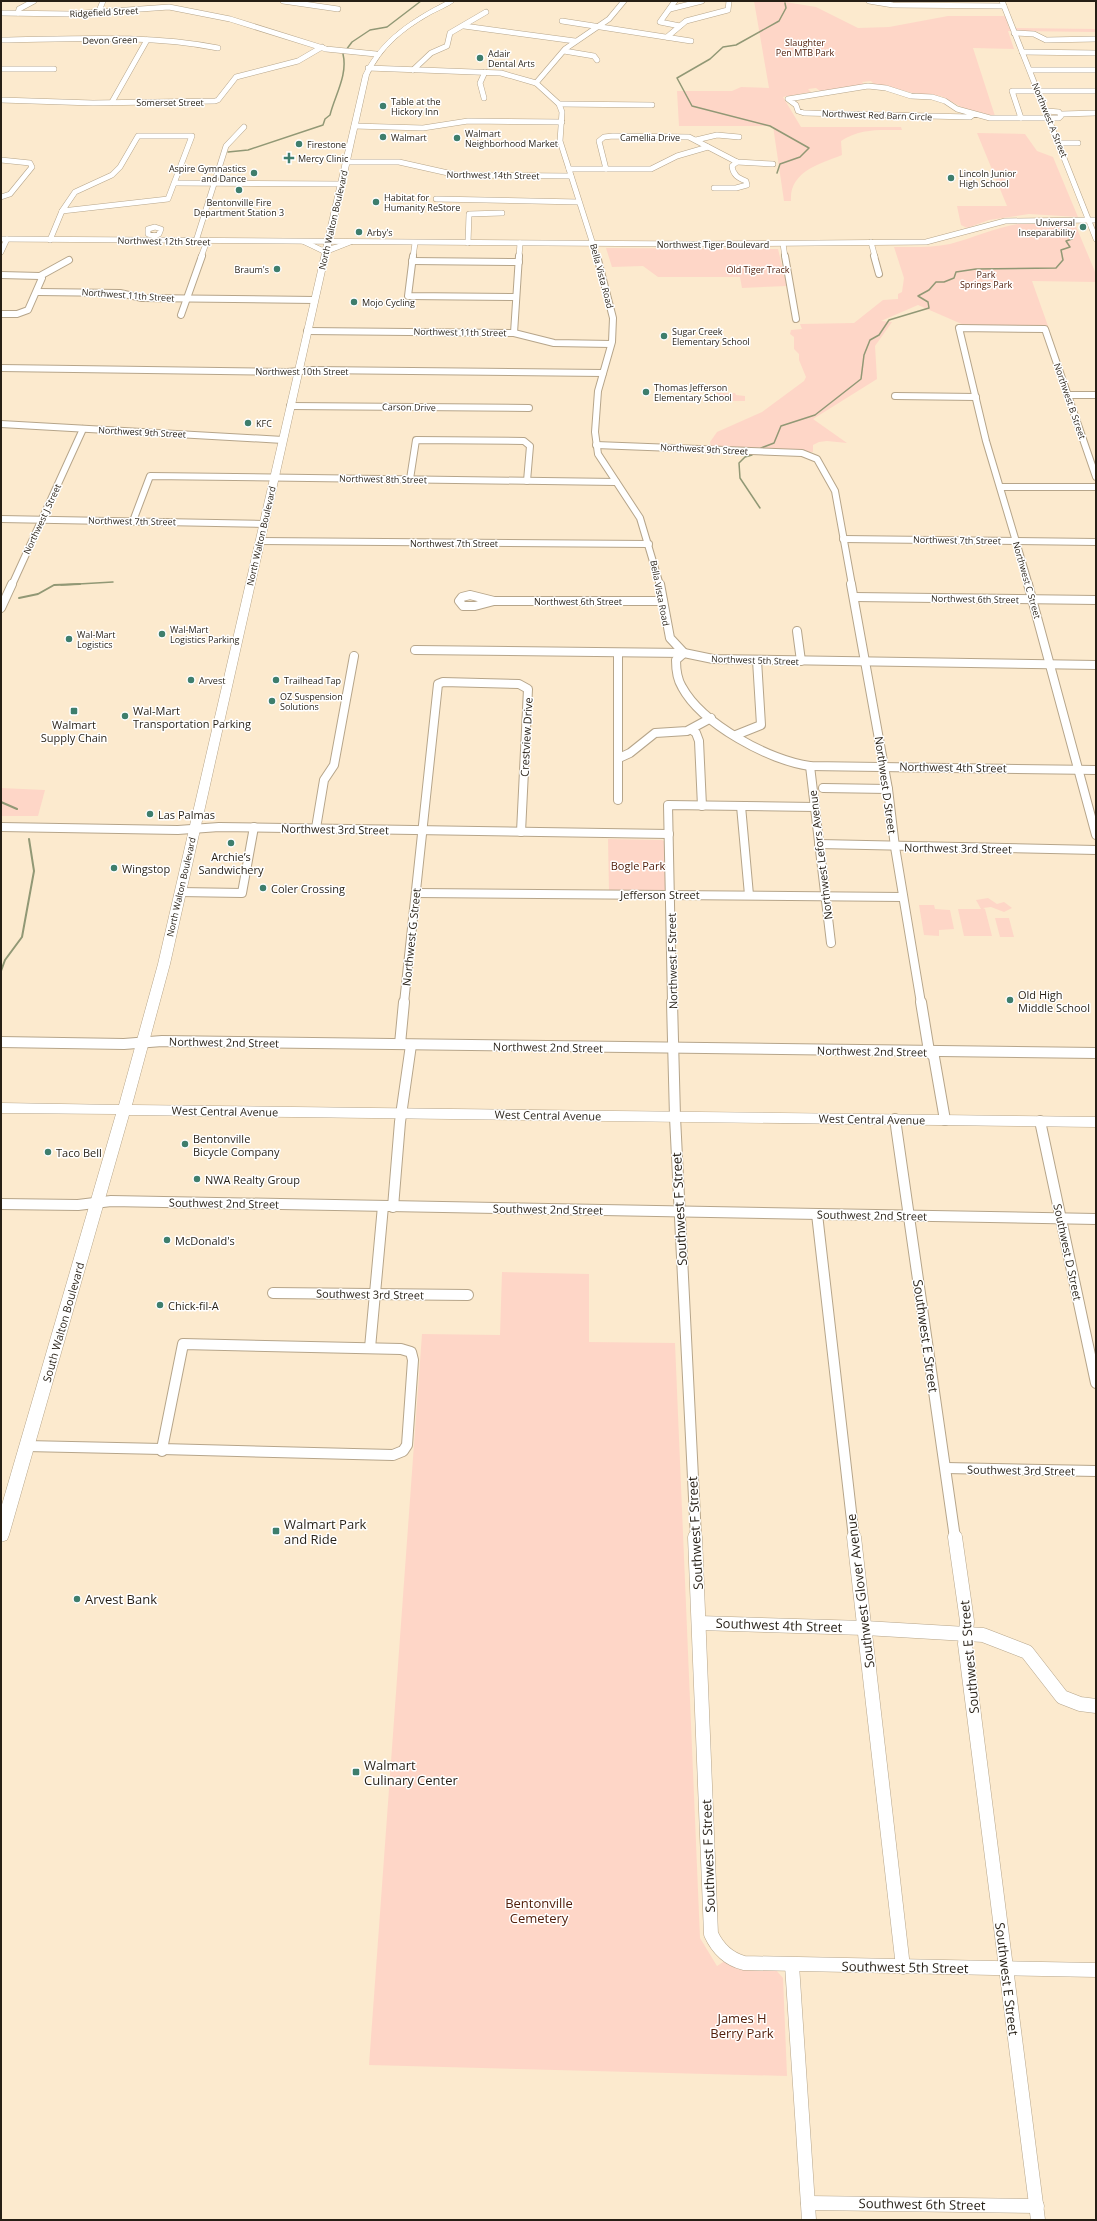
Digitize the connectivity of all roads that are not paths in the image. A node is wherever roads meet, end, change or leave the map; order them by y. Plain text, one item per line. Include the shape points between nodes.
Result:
1 (34, 1) edge
2 (103, 1) edge
3 (175, 1) edge
4 (283, 1) edge
5 (452, 1) edge
6 (620, 1) edge
7 (624, 1) edge
8 (675, 1) edge
9 (702, 1) edge
10 (729, 1) edge
11 (869, 1) edge
12 (959, 3) edge
13 (1003, 4) edge
14 (169, 7) junction
15 (338, 9) dead end
16 (670, 9) junction
17 (99, 11) junction
18 (486, 12) dead end
19 (1, 13) edge
20 (18, 13) junction
21 (562, 21) dead end
22 (464, 26) junction
23 (598, 26) junction
24 (680, 26) junction
25 (1014, 33) junction
26 (667, 37) junction
27 (1096, 39) edge
28 (1, 40) edge
29 (147, 40) junction
30 (575, 41) junction
31 (691, 41) dead end
32 (322, 47) junction
33 (218, 48) dead end
34 (564, 51) junction
35 (1022, 52) junction
36 (377, 53) junction
37 (1096, 53) edge
38 (597, 60) dead end
39 (368, 68) junction
40 (1, 69) edge
41 (54, 70) dead end
42 (413, 70) junction
43 (1030, 70) junction
44 (1096, 70) edge
45 (485, 72) junction
46 (536, 83) junction
47 (1039, 91) junction
48 (1096, 91) edge
49 (484, 98) dead end
50 (1, 100) edge
51 (112, 102) junction
52 (558, 104) junction
53 (652, 105) dead end
54 (1047, 111) junction
55 (1096, 113) edge
56 (974, 114) junction
57 (1062, 114) junction
58 (1021, 118) junction
59 (1050, 118) junction
60 (562, 122) junction
61 (354, 126) junction
62 (244, 127) dead end
63 (739, 137) dead end
64 (696, 140) junction
65 (1059, 143) junction
66 (1078, 143) dead end
67 (708, 147) junction
68 (1, 160) edge
69 (346, 162) junction
70 (737, 162) junction
71 (773, 164) dead end
72 (569, 169) junction
73 (606, 169) junction
74 (571, 176) junction
75 (175, 183) junction
76 (213, 183) junction
77 (341, 184) junction
78 (714, 188) dead end
79 (2, 198) edge
80 (436, 200) dead end
81 (579, 202) junction
82 (62, 211) junction
83 (502, 213) dead end
84 (1089, 220) junction
85 (1096, 220) edge
86 (4, 239) edge
87 (1096, 239) edge
88 (50, 240) junction
89 (196, 241) junction
90 (207, 242) junction
91 (303, 242) junction
92 (327, 242) junction
93 (353, 242) junction
94 (870, 242) junction
95 (415, 243) junction
96 (468, 243) junction
97 (520, 243) junction
98 (594, 244) junction
99 (783, 244) junction
100 (1, 252) edge
101 (325, 252) junction
102 (69, 260) dead end
103 (412, 262) junction
104 (519, 262) junction
105 (879, 274) dead end
106 (1, 275) edge
107 (40, 276) junction
108 (38, 292) junction
109 (516, 297) junction
110 (187, 299) junction
111 (314, 300) junction
112 (1, 314) edge
113 (181, 314) dead end
114 (796, 319) dead end
115 (963, 327) joint
116 (307, 331) junction
117 (514, 333) junction
118 (611, 344) junction
119 (1, 368) edge
120 (298, 371) junction
121 (603, 373) junction
122 (1067, 394) junction
123 (1096, 395) edge
124 (895, 396) dead end
125 (976, 397) junction
126 (290, 406) junction
127 (529, 408) dead end
128 (1, 424) edge
129 (83, 429) junction
130 (283, 440) junction
131 (596, 445) junction
132 (812, 456) joint
133 (1096, 477) edge
134 (274, 478) junction
135 (410, 479) junction
136 (527, 480) junction
137 (616, 482) junction
138 (1001, 487) junction
139 (1096, 487) edge
140 (1, 519) edge
141 (41, 520) junction
142 (133, 521) junction
143 (263, 524) junction
144 (843, 539) junction
145 (260, 541) junction
146 (1016, 541) junction
147 (1096, 542) edge
148 (649, 544) junction
149 (854, 597) junction
150 (1033, 599) junction
151 (494, 600) dead end
152 (1096, 600) edge
153 (663, 601) junction
154 (1, 608) edge
155 (796, 631) dead end
156 (415, 650) dead end
157 (684, 653) junction
158 (618, 654) junction
159 (354, 656) dead end
160 (757, 660) junction
161 (801, 661) junction
162 (866, 662) junction
163 (1049, 665) junction
164 (1096, 665) edge
165 (711, 718) junction
166 (692, 730) junction
167 (736, 735) junction
168 (619, 758) junction
169 (810, 766) junction
170 (884, 766) junction
171 (1078, 770) junction
172 (1096, 770) edge
173 (823, 788) dead end
174 (888, 789) junction
175 (618, 800) dead end
176 (702, 806) junction
177 (741, 806) junction
178 (814, 807) junction
179 (1, 827) edge
180 (254, 827) junction
181 (194, 828) junction
182 (316, 828) junction
183 (422, 830) junction
184 (521, 832) junction
185 (669, 834) junction
186 (1096, 835) edge
187 (819, 844) junction
188 (895, 847) junction
189 (1096, 850) edge
190 (180, 892) junction
191 (416, 893) junction
192 (671, 894) junction
193 (748, 895) junction
194 (825, 896) junction
195 (903, 897) junction
196 (831, 943) dead end
197 (1, 1042) edge
198 (143, 1042) junction
199 (400, 1044) junction
200 (411, 1045) junction
201 (674, 1049) junction
202 (929, 1051) junction
203 (1096, 1053) edge
204 (1, 1108) edge
205 (124, 1109) junction
206 (402, 1113) junction
207 (675, 1116) junction
208 (895, 1119) junction
209 (945, 1120) junction
210 (1040, 1121) junction
211 (1096, 1122) edge
212 (97, 1203) junction
213 (1, 1204) edge
214 (388, 1206) junction
215 (678, 1212) junction
216 (817, 1214) junction
217 (908, 1216) junction
218 (1061, 1219) junction
219 (1096, 1219) edge
220 (272, 1292) dead end
221 (375, 1294) junction
222 (468, 1295) dead end
223 (370, 1348) junction
224 (1096, 1383) edge
225 (26, 1446) junction
226 (162, 1450) junction
227 (946, 1468) junction
228 (1096, 1471) edge
229 (1, 1535) edge
230 (699, 1623) junction
231 (865, 1628) junction
232 (967, 1634) junction
233 (1096, 1706) edge
234 (718, 1947) joint
235 (792, 1965) junction
236 (903, 1967) junction
237 (1006, 1968) junction
238 (1096, 1970) edge
239 (808, 2203) junction
240 (1037, 2213) edge
241 (809, 2220) edge

1 - 20 street via 19,9
2 - 17 street
3 - 14 street
4 - 15 street
5 - 36 main road, North Walton Boulevard via 414,21
6 - 7 street
7 - 23 street via 615,15
8 - 16 street
9 - 16 street
10 - 24 street via 728,10 693,18
11 - 12 street via 893,5
12 - 13 street
13 - 25 street, Northwest A Street
14 - 17 street, Ridgefield Street
14 - 32 street, Ridgefield Street via 230,18
16 - 24 street via 660,22
17 - 20 street, Ridgefield Street via 70,14
18 - 22 street
19 - 20 street, Ridgefield Street
21 - 23 street
22 - 30 street
22 - 42 street via 450,33 447,46 431,53
23 - 26 street
23 - 30 street
24 - 26 street
25 - 27 street via 1034,34 1046,40
25 - 35 street, Northwest A Street
26 - 31 street
28 - 29 street, Devon Green
29 - 33 street, Devon Green
29 - 51 street
30 - 34 street
32 - 36 street, Ridgefield Street
32 - 51 street, Somerset Street via 298,61 239,75 215,102
34 - 38 street via 594,56
34 - 46 street
35 - 37 street
35 - 43 street, Northwest A Street
36 - 39 main road, North Walton Boulevard
39 - 42 street
39 - 61 main road, North Walton Boulevard
40 - 41 street
42 - 45 street
43 - 44 street
43 - 47 street, Northwest A Street
45 - 46 street via 500,73
45 - 49 street via 480,83
46 - 52 street
47 - 48 street
47 - 54 street, Northwest A Street
47 - 58 street via 1012,92
50 - 51 street, Somerset Street
52 - 53 street
52 - 60 street, Bella Vista Road via 562,112
54 - 57 street
54 - 59 street, Northwest A Street
55 - 57 street
56 - 56 street, Northwest Red Barn Circle via 970,117 804,113 797,109 789,98 856,87 874,87 911,96 939,99 957,109
56 - 58 street via 997,119
57 - 59 street via 1059,118
58 - 59 street
59 - 65 street, Northwest A Street
60 - 61 street via 468,121 423,128
60 - 72 street, Bella Vista Road via 560,141
61 - 69 main road, North Walton Boulevard
62 - 76 street via 226,146
63 - 64 street via 716,135
64 - 67 street, Camellia Drive
64 - 73 street, Camellia Drive via 683,137 604,138 599,141
65 - 66 street
65 - 84 street, Northwest A Street
67 - 70 street, Camellia Drive
67 - 73 street via 677,156 651,169
68 - 79 street via 25,161 32,167 14,190
69 - 74 street, Northwest 14th Street via 399,162 453,175
69 - 77 main road, North Walton Boulevard
70 - 71 street, Camellia Drive
70 - 78 street via 732,166 732,172 747,185
72 - 73 street
72 - 74 street, Bella Vista Road
74 - 81 street, Bella Vista Road
75 - 76 street
75 - 82 street via 170,197 161,200
75 - 82 street via 192,138 190,135 140,135 112,175 75,192
76 - 77 street
76 - 89 street
77 - 92 main road, North Walton Boulevard
80 - 81 street
81 - 98 street, Bella Vista Road
82 - 88 street
83 - 96 street via 469,214
84 - 85 street, Northwest Tiger Boulevard
84 - 87 street, Northwest A Street
84 - 94 street, Northwest Tiger Boulevard via 1005,221 926,242
86 - 88 street, Northwest 12th Street
86 - 100 street
88 - 89 street, Northwest 12th Street via 154,238
89 - 90 street, Northwest 12th Street
90 - 91 street, Northwest 12th Street
90 - 110 street
91 - 92 street, Northwest 12th Street
91 - 101 main road
92 - 93 street, Northwest Tiger Boulevard
92 - 101 main road, North Walton Boulevard
93 - 95 street, Northwest Tiger Boulevard
93 - 101 main road via 341,244
94 - 99 street, Northwest Tiger Boulevard
94 - 105 street
95 - 96 street, Northwest Tiger Boulevard
95 - 103 street
96 - 97 street, Northwest Tiger Boulevard
97 - 98 street, Northwest Tiger Boulevard
97 - 104 street
98 - 99 street, Northwest Tiger Boulevard
98 - 118 street, Bella Vista Road via 613,318
99 - 114 street
101 - 111 main road, North Walton Boulevard
102 - 107 street
103 - 104 street
103 - 109 street via 408,296
104 - 109 street
106 - 107 street
107 - 108 street via 42,278
108 - 110 street, Northwest 11th Street via 109,292 142,298
108 - 112 street via 28,310 17,314
109 - 117 street
110 - 111 street, Northwest 11th Street
110 - 113 street
111 - 116 main road, North Walton Boulevard
115 - 122 street, Northwest B Street via 1045,330
115 - 125 street, Northwest C Street via 959,328
116 - 117 street, Northwest 11th Street
116 - 120 main road, North Walton Boulevard
117 - 118 street, Northwest 11th Street via 554,343
118 - 121 street, Bella Vista Road
119 - 120 street, Northwest 10th Street
120 - 121 street, Northwest 10th Street
120 - 126 main road, North Walton Boulevard
121 - 131 street, Bella Vista Road via 597,397
122 - 123 street
122 - 133 street, Northwest B Street
124 - 125 street
125 - 138 street, Northwest C Street via 986,441
126 - 127 street, Carson Drive
126 - 130 main road, North Walton Boulevard
128 - 129 street, Northwest 9th Street
129 - 130 street, Northwest 9th Street
129 - 141 street, Northwest J Street
130 - 134 main road, North Walton Boulevard
131 - 132 street, Northwest 9th Street via 802,453
131 - 137 street, Bella Vista Road via 603,463
132 - 144 street, Northwest D Street via 817,459 835,491
134 - 135 street, Northwest 8th Street
134 - 142 street, Northwest 8th Street via 150,476
134 - 143 main road, North Walton Boulevard
135 - 136 street, Northwest 8th Street
135 - 136 street via 416,440 524,441 530,446
136 - 137 street, Northwest 8th Street
137 - 148 street, Bella Vista Road via 640,518
138 - 139 street
138 - 146 street, Northwest C Street
140 - 141 street, Northwest 7th Street
141 - 142 street, Northwest 7th Street
141 - 154 street, Northwest J Street
142 - 143 street, Northwest 7th Street
143 - 145 main road, North Walton Boulevard
144 - 146 street, Northwest 7th Street
144 - 149 street, Northwest D Street
145 - 148 street, Northwest 7th Street
145 - 181 main road, North Walton Boulevard
146 - 147 street, Northwest 7th Street
146 - 150 street, Northwest C Street
148 - 153 street, Bella Vista Road
149 - 150 street, Northwest 6th Street
149 - 162 street, Northwest D Street
150 - 152 street, Northwest 6th Street
150 - 163 street, Northwest C Street
151 - 153 street, Northwest 6th Street
153 - 157 street, Bella Vista Road via 665,623 670,638
155 - 161 street
156 - 158 street, Northwest 5th Street
157 - 158 street, Northwest 5th Street
157 - 160 street, Northwest 5th Street via 713,659
157 - 165 street, Northwest 4th Street via 676,660 680,681 700,710
158 - 168 street
159 - 182 street via 334,765 324,780
160 - 161 street, Northwest 5th Street
160 - 167 street via 761,725
161 - 162 street, Northwest 5th Street
162 - 163 street, Northwest 5th Street
162 - 170 street, Northwest D Street
163 - 164 street, Northwest 5th Street
163 - 171 street, Northwest C Street
165 - 166 street
165 - 167 street, Northwest 4th Street
166 - 168 street via 655,733 630,753
166 - 176 street via 699,741
167 - 169 street, Northwest 4th Street via 763,753 786,762
168 - 175 street
169 - 170 street, Northwest 4th Street
169 - 178 street, Northwest Lefors Avenue
170 - 171 street, Northwest 4th Street
170 - 174 street, Northwest D Street
171 - 172 street, Northwest 4th Street
171 - 186 street, Northwest C Street
173 - 174 street
174 - 188 street, Northwest D Street
176 - 177 street
176 - 185 street, Northwest F Street via 668,805
177 - 178 street
177 - 193 street
178 - 187 street, Northwest Lefors Avenue
179 - 181 street, Northwest 3rd Street via 175,830
180 - 181 street, Northwest 3rd Street
180 - 182 street, Northwest 3rd Street
180 - 190 street via 242,893
181 - 190 main road, North Walton Boulevard
182 - 183 street, Northwest 3rd Street
183 - 184 street, Northwest 3rd Street
183 - 184 street, Crestview Drive via 436,688 443,682 519,684 528,689
183 - 191 street, Northwest G Street
184 - 185 street, Northwest 3rd Street
185 - 192 street, Northwest F Street
187 - 188 street, Northwest 3rd Street
187 - 194 street, Northwest Lefors Avenue
188 - 189 street, Northwest 3rd Street
188 - 195 street, Northwest D Street
190 - 198 main road, North Walton Boulevard
191 - 192 street, Jefferson Street
191 - 199 street, Northwest G Street
192 - 193 street, Jefferson Street
192 - 201 street, Northwest F Street
193 - 194 street, Jefferson Street
194 - 195 street, Jefferson Street
194 - 196 street, Northwest Lefors Avenue
195 - 202 street, Northwest D Street
197 - 198 street, Northwest 2nd Street
198 - 199 street, Northwest 2nd Street
198 - 205 main road, North Walton Boulevard
199 - 200 street, Northwest 2nd Street
200 - 201 street, Northwest 2nd Street
200 - 206 street
201 - 202 street, Northwest 2nd Street
201 - 207 street, Northwest F Street
202 - 203 street, Northwest 2nd Street
202 - 209 street, Northwest D Street via 934,1057
204 - 205 main road, West Central Avenue
205 - 206 main road, West Central Avenue
205 - 212 main road, South Walton Boulevard
206 - 207 main road, West Central Avenue
206 - 214 street
207 - 208 main road, West Central Avenue
207 - 215 street, Southwest F Street
208 - 209 main road, West Central Avenue
208 - 217 street, Southwest E Street
209 - 210 main road, West Central Avenue
210 - 211 main road, West Central Avenue
210 - 218 street, Southwest D Street
212 - 213 street, Southwest 2nd Street via 78,1206
212 - 214 street, Southwest 2nd Street via 111,1201
212 - 225 main road, South Walton Boulevard
214 - 215 street, Southwest 2nd Street
214 - 221 street
215 - 216 street, Southwest 2nd Street
215 - 230 street, Southwest F Street
216 - 217 street, Southwest 2nd Street
216 - 231 street, Southwest Glover Avenue
217 - 218 street, Southwest 2nd Street
217 - 227 street, Southwest E Street
218 - 219 street, Southwest 2nd Street
218 - 224 street, Southwest D Street
220 - 221 street, Southwest 3rd Street
221 - 222 street, Southwest 3rd Street
221 - 223 street
223 - 226 street via 184,1344
223 - 226 street via 401,1349 411,1352 413,1360 408,1445 403,1451 393,1455
225 - 226 street
225 - 229 main road, South Walton Boulevard
227 - 228 street, Southwest 3rd Street
227 - 232 street, Southwest E Street
230 - 231 street, Southwest 4th Street
230 - 234 street, Southwest F Street via 711,1934
231 - 232 street, Southwest 4th Street
231 - 236 street, Southwest Glover Avenue
232 - 233 street, Southwest 4th Street via 995,1638 1027,1652 1062,1696 1080,1704
232 - 237 street, Southwest E Street via 965,1644
234 - 235 street, Southwest 5th Street via 736,1961
235 - 236 street, Southwest 5th Street
235 - 239 street
236 - 237 street, Southwest 5th Street
237 - 238 street, Southwest 5th Street
237 - 240 street, Southwest E Street
239 - 240 street, Southwest 6th Street
239 - 241 street

